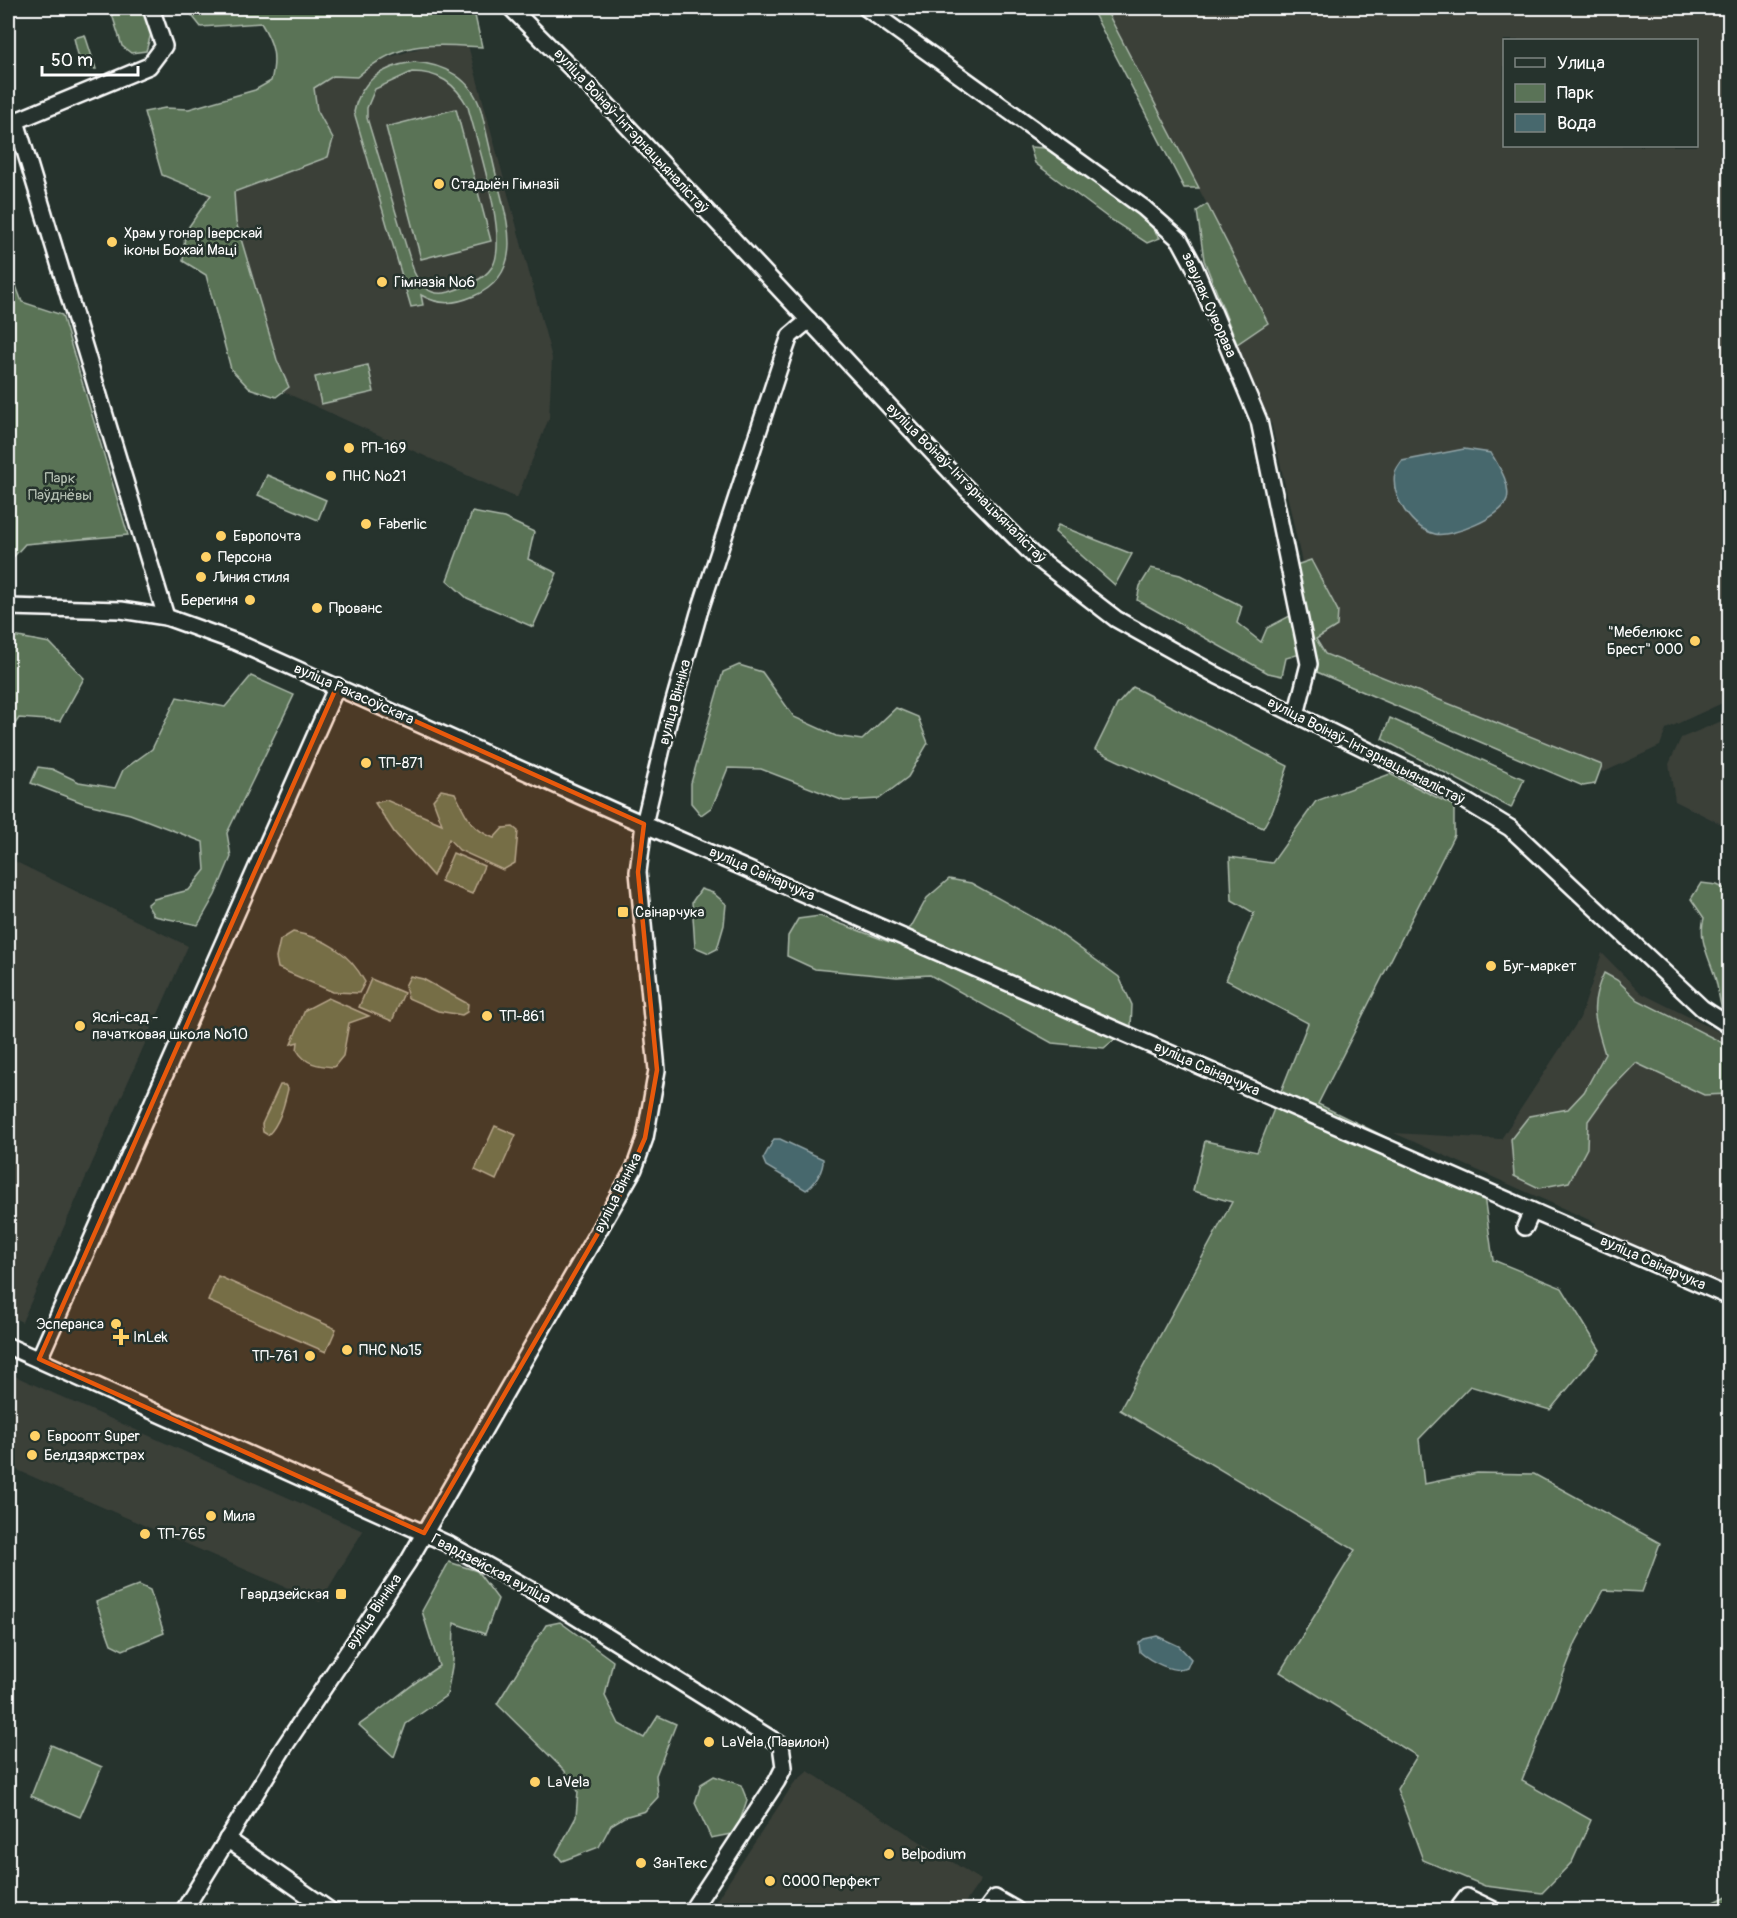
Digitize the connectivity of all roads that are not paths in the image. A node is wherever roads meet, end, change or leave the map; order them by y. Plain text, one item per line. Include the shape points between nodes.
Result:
1 (152, 8) edge
2 (511, 8) edge
3 (866, 8) edge
4 (809, 321) junction
5 (8, 607) edge
6 (166, 617) junction
7 (337, 686) junction
8 (1296, 715) junction
9 (644, 824) junction
10 (685, 840) joint
11 (1730, 1026) edge
12 (1532, 1211) junction
13 (1526, 1227) dead end
14 (1730, 1297) edge
15 (8, 1346) edge
16 (39, 1359) junction
17 (424, 1533) junction
18 (227, 1839) junction
19 (184, 1911) edge
20 (329, 1911) edge
21 (692, 1911) edge
22 (986, 1911) edge
23 (1016, 1911) edge
24 (1457, 1911) edge
25 (1494, 1911) edge

1 - 6 street via 164,46 149,66 16,121
2 - 4 street, вуліца Воінаў-Інтэрнацыяналістаў
3 - 8 street, завулак Суворава via 1144,208 1180,240 1259,421 1310,664
4 - 8 street, вуліца Воінаў-Інтэрнацыяналістаў via 1033,555 1116,619
4 - 9 street, вуліца Вінніка via 790,336 783,356 699,613
5 - 6 street, вуліца Ракасоўскага via 121,610
6 - 7 street, вуліца Ракасоўскага via 236,642
7 - 9 street, вуліца Ракасоўскага
7 - 16 street
8 - 11 street, вуліца Воінаў-Інтэрнацыяналістаў via 1444,788 1510,828 1702,1008
9 - 10 street, вуліца Ракасоўскага
9 - 17 street, вуліца Вінніка via 638,872 657,1070 645,1138 619,1197
10 - 12 street, вуліца Свінарчука
12 - 13 street
12 - 14 street, вуліца Свінарчука
15 - 16 street, Гвардзейская вуліца
16 - 17 street, Гвардзейская вуліца
17 - 18 street, вуліца Вінніка
17 - 21 street, Гвардзейская вуліца via 544,1597 782,1745 784,1767 777,1781
18 - 19 street, вуліца Вінніка
18 - 20 street
22 - 23 street via 995,1898
24 - 25 street via 1467,1898

